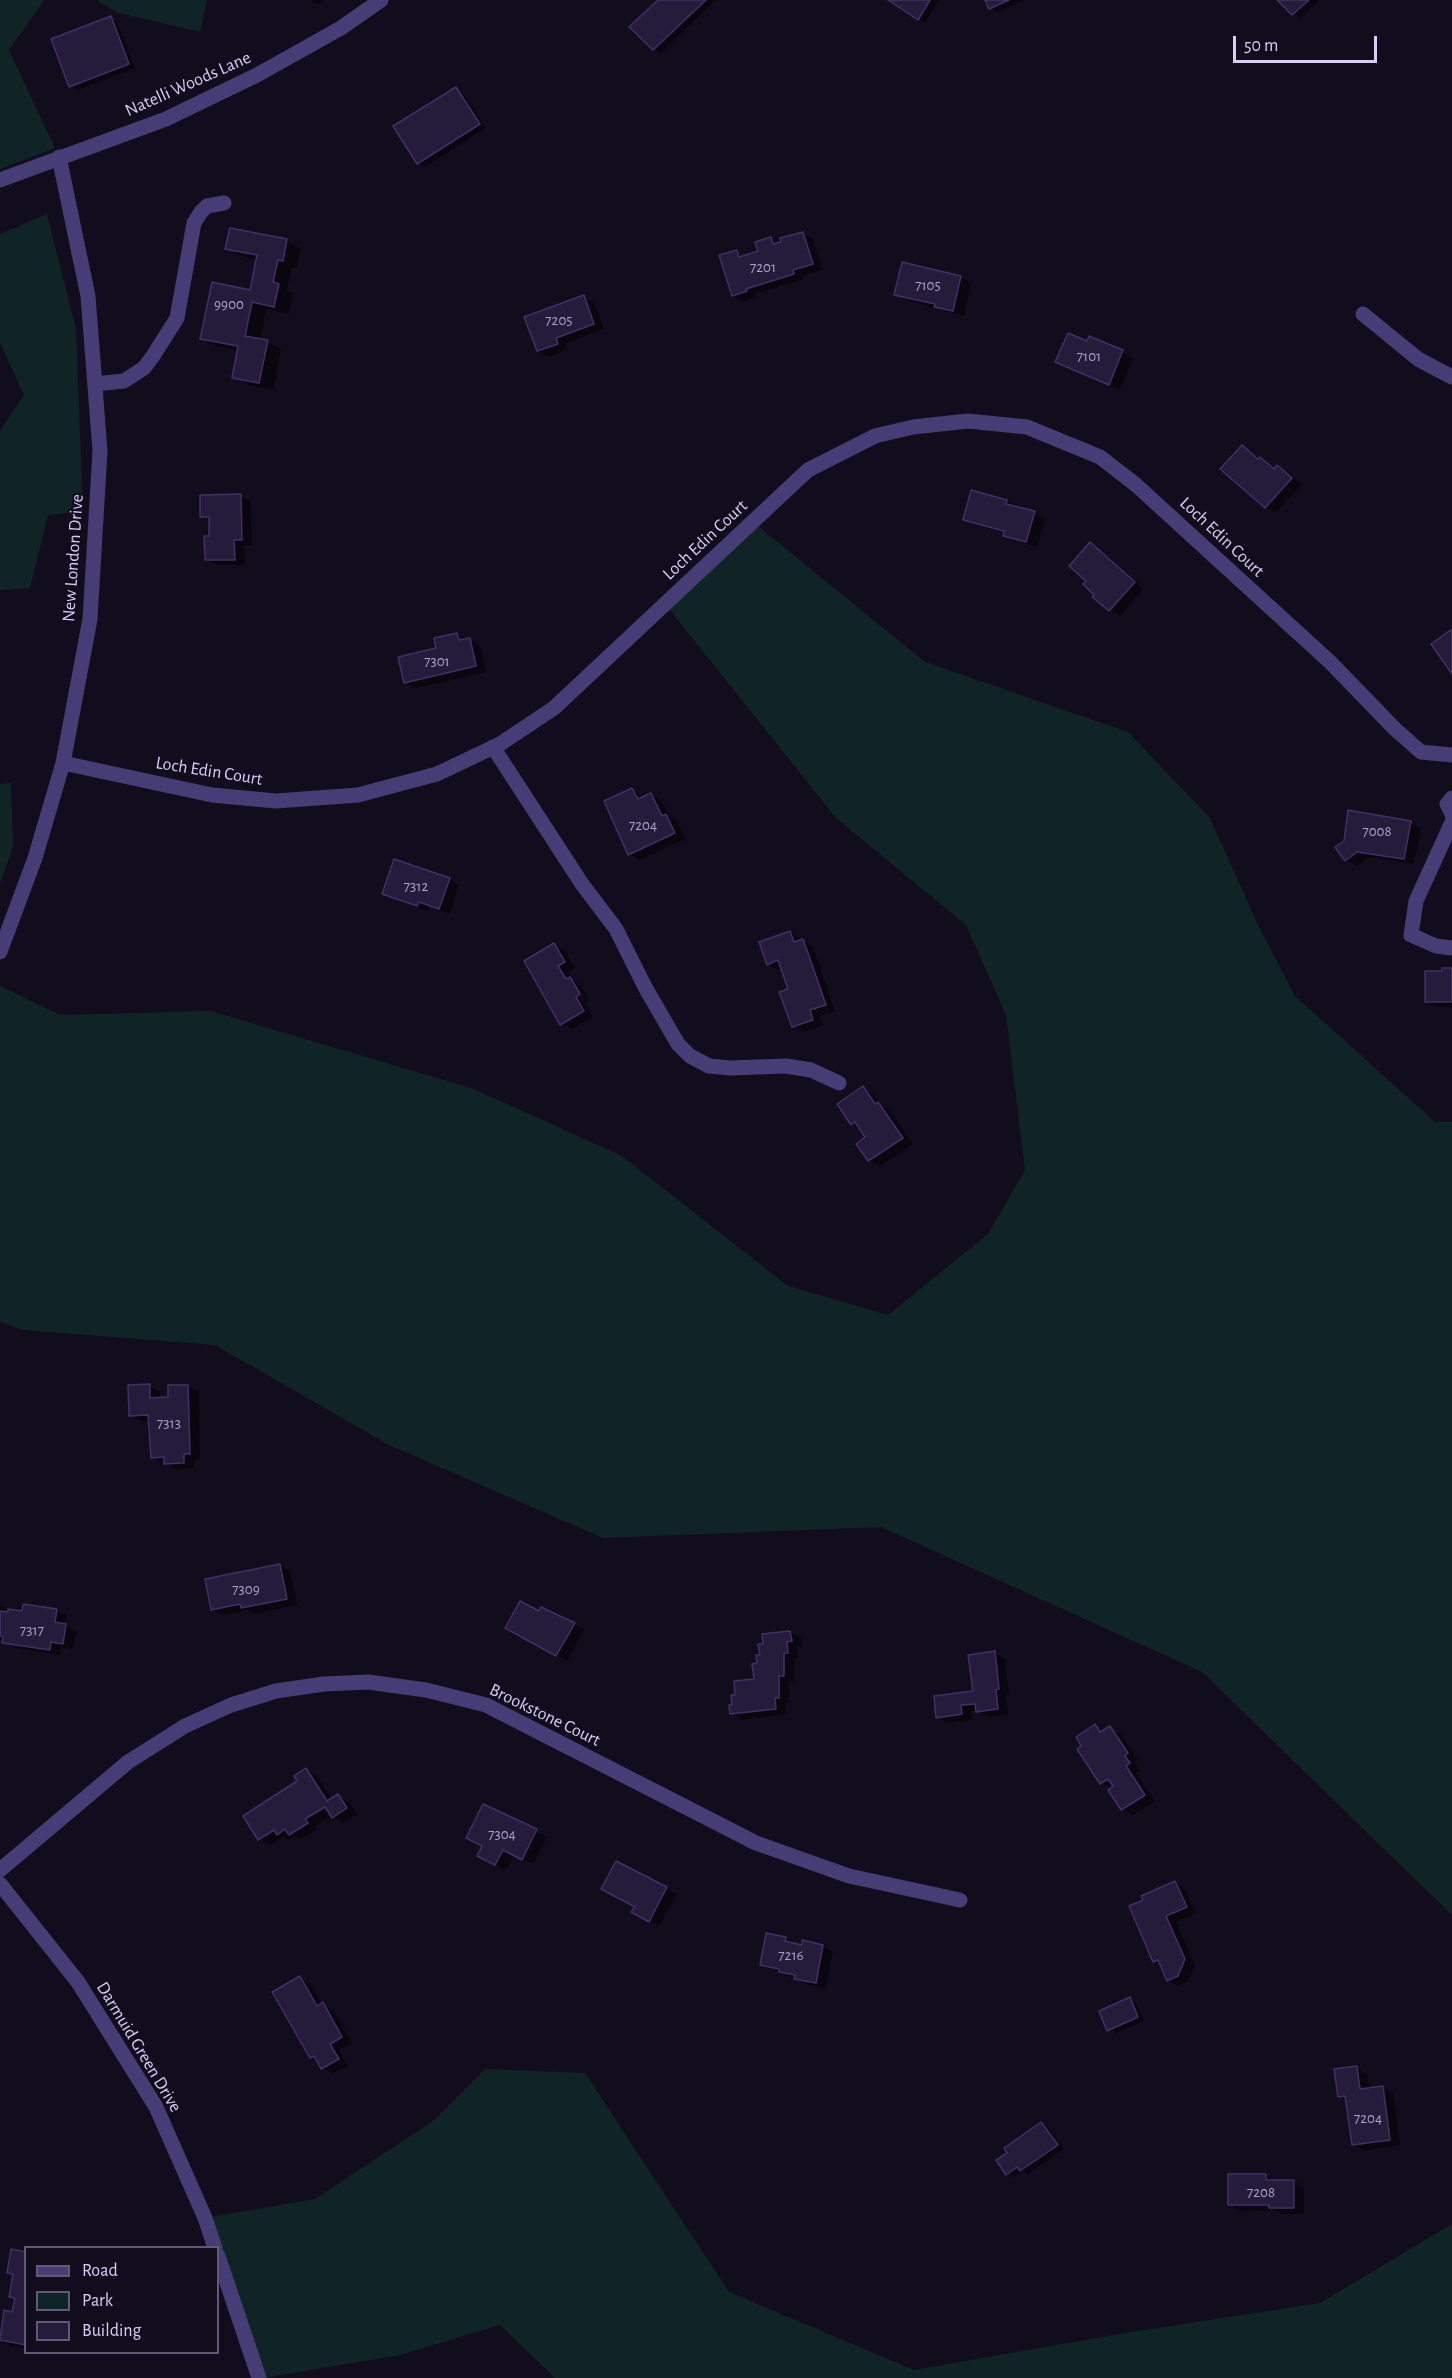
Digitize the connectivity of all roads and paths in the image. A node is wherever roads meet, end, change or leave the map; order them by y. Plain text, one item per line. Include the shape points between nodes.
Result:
1 (381, 0) edge
2 (59, 157) junction
3 (0, 180) edge
4 (224, 203) dead end
5 (1363, 314) dead end
6 (1452, 377) edge
7 (95, 384) junction
8 (493, 747) junction
9 (1452, 755) edge
10 (63, 763) junction
11 (1452, 798) edge
12 (1452, 814) edge
13 (1452, 822) edge
14 (1452, 948) edge
15 (0, 952) edge
16 (839, 1083) dead end
17 (0, 1870) edge
18 (0, 1884) edge
19 (960, 1900) dead end
20 (215, 2246) edge
21 (219, 2259) edge
22 (259, 2378) edge

1 - 2 street, Natelli Woods Lane via 341,28 257,75 166,119
2 - 3 street, Natelli Woods Lane
2 - 7 street, New London Drive via 88,296
4 - 7 street via 207,206 194,223 177,318 153,356 144,368 124,381
5 - 6 street via 1418,359
7 - 10 street, New London Drive via 100,451 90,619
8 - 9 street, Loch Edin Court via 554,708 808,470 875,436 968,421 1027,427 1100,457 1135,484 1330,662 1421,752
8 - 10 street, Loch Edin Court via 437,774 358,795 276,801 212,795
8 - 16 street via 616,929 678,1044 690,1056 710,1066 786,1066 811,1070
10 - 15 street, New London Drive via 35,858
11 - 12 street via 1447,804
13 - 14 street via 1416,901 1411,935
17 - 19 street, Brookstone Court via 128,1762 185,1726 231,1705 276,1691 368,1682 426,1690 486,1705 756,1844 849,1876
18 - 20 street, Darmuid Green Drive via 78,1982 156,2107
21 - 22 street

